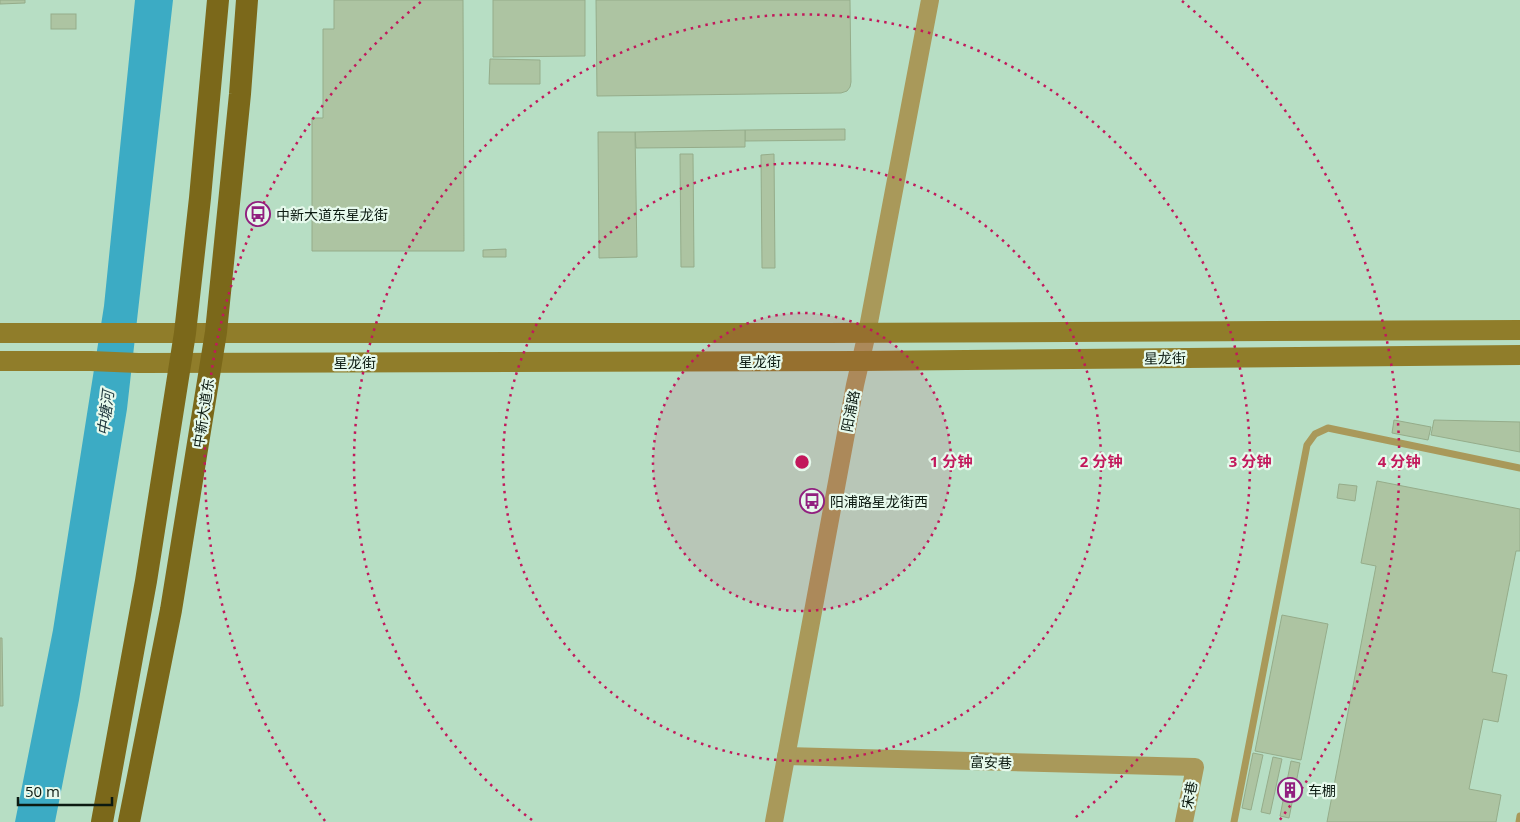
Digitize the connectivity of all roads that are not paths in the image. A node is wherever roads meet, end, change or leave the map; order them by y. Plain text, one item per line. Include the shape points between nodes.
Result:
1 (218, 0) edge
2 (247, 0) edge
3 (930, 0) edge
4 (1520, 330) edge
5 (216, 332) junction
6 (0, 333) edge
7 (185, 333) junction
8 (867, 333) junction
9 (1520, 354) edge
10 (0, 361) edge
11 (861, 361) junction
12 (211, 362) junction
13 (180, 363) junction
14 (1520, 468) edge
15 (786, 756) junction
16 (1195, 767) joint
17 (1520, 816) edge
18 (102, 822) edge
19 (129, 822) edge
20 (774, 822) edge
21 (1184, 822) edge
22 (1234, 822) edge
23 (1519, 822) edge

1 - 7 main road
2 - 5 main road, 中新大道东
3 - 8 street, 阳浦路
4 - 8 main road, 星龙街
5 - 7 main road, 星龙街
5 - 8 main road, 星龙街
5 - 12 main road, 中新大道东
6 - 7 main road, 星龙街
7 - 13 main road
8 - 11 street, 阳浦路
9 - 11 main road, 星龙街
10 - 13 main road, 星龙街
11 - 12 main road, 星龙街
11 - 15 street, 阳浦路
12 - 13 main road, 星龙街
12 - 19 main road, 中新大道东 via 172,610
13 - 18 main road via 146,581
14 - 22 lane via 1328,428 1315,434 1307,445
15 - 16 street, 富安巷
15 - 20 street, 阳浦路
16 - 21 street, 宋巷
17 - 23 lane

